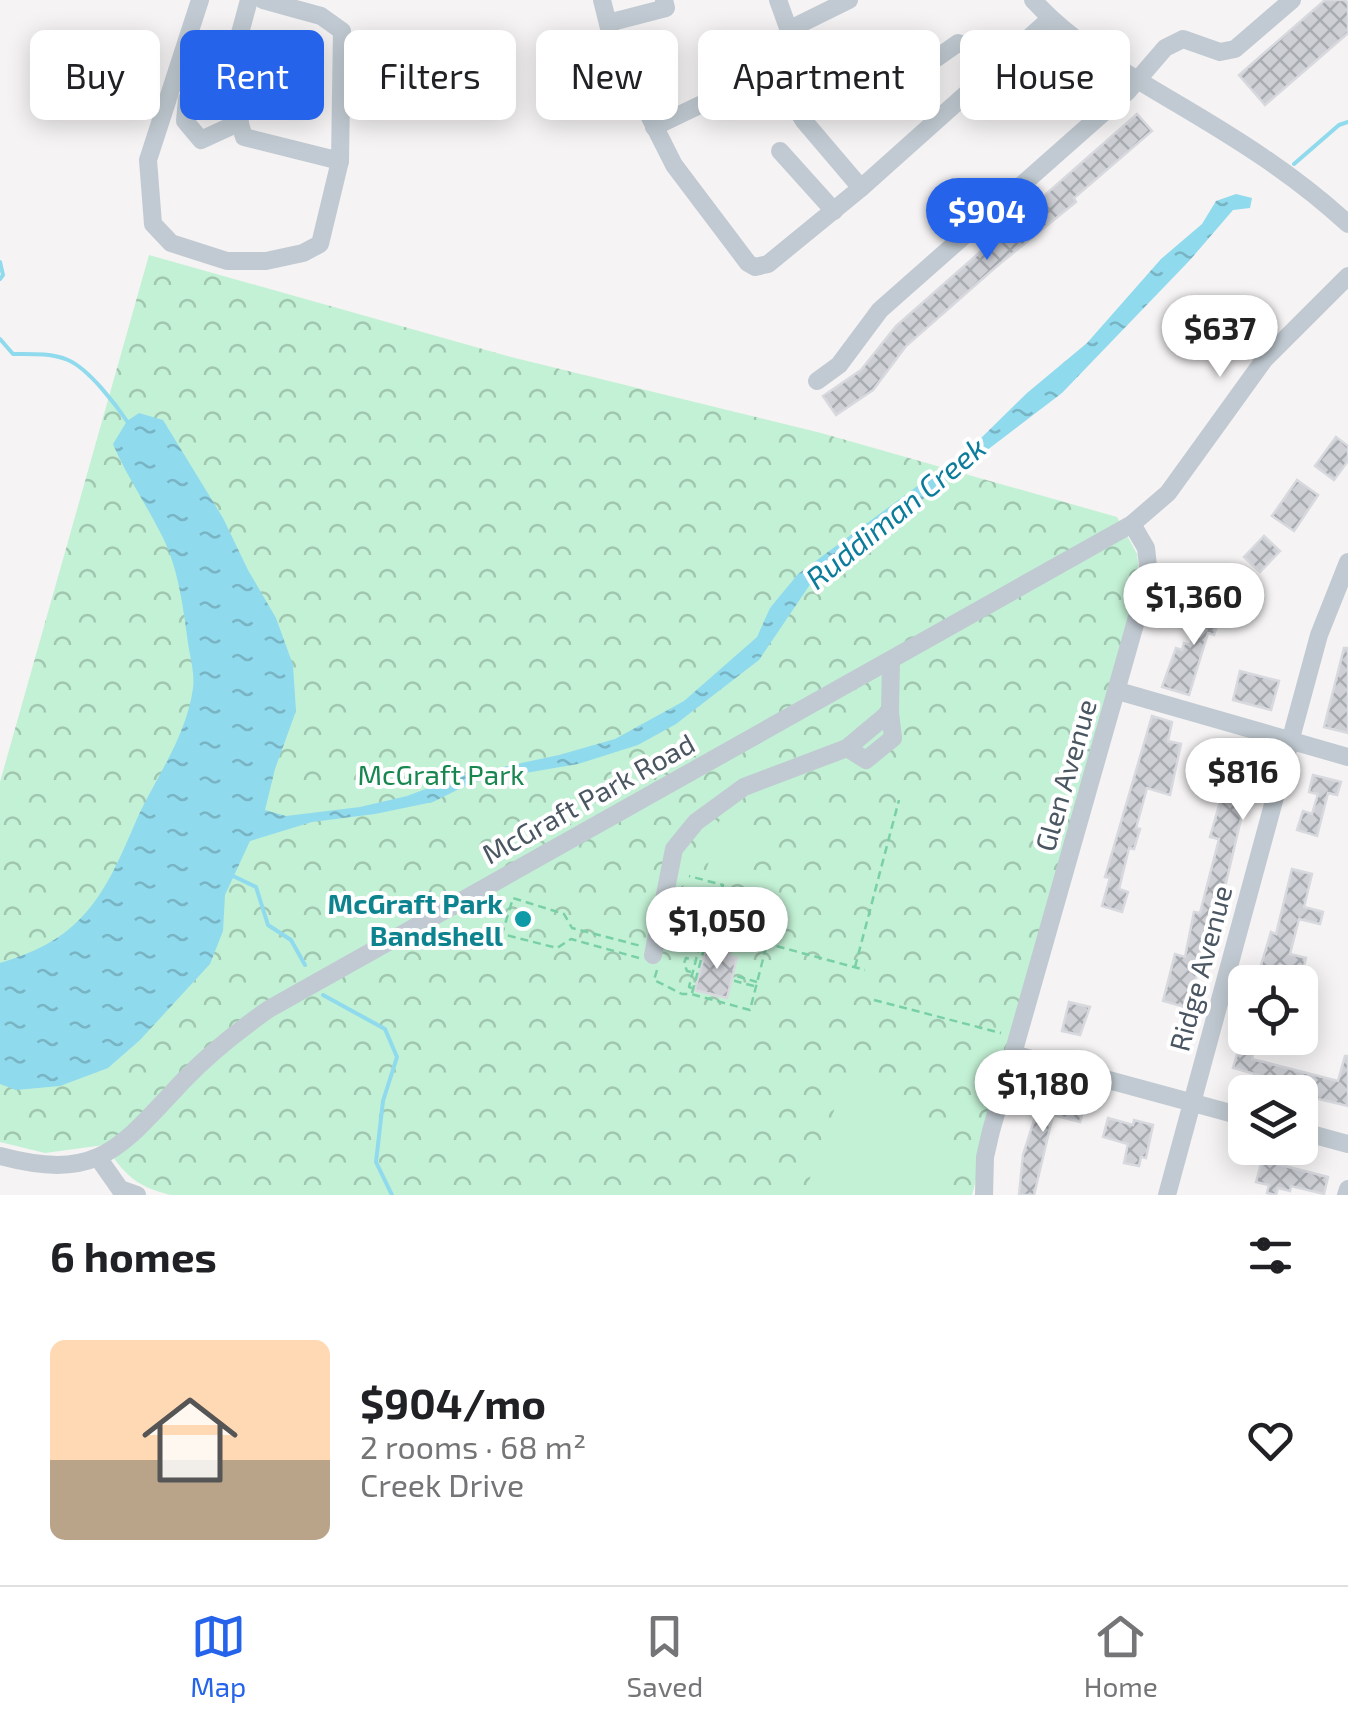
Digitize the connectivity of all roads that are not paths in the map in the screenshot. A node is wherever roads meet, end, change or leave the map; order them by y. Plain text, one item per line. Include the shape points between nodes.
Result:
1 (200, 0) edge
2 (248, 0) edge
3 (263, 0) edge
4 (602, 0) edge
5 (664, 0) edge
6 (778, 0) edge
7 (850, 0) edge
8 (1033, 0) edge
9 (1292, 0) edge
10 (1050, 20) junction
11 (608, 23) junction
12 (240, 30) edge
13 (788, 30) joint
14 (1038, 30) edge
15 (1139, 81) junction
16 (960, 99) edge
17 (698, 106) edge
18 (185, 120) edge
19 (803, 120) edge
20 (240, 122) joint
21 (654, 127) junction
22 (780, 151) dead end
23 (340, 161) junction
24 (861, 188) junction
25 (834, 211) junction
26 (1348, 224) edge
27 (1348, 276) edge
28 (818, 381) dead end
29 (1132, 524) junction
30 (1348, 562) edge
31 (891, 660) junction
32 (1118, 692) junction
33 (1290, 740) junction
34 (1348, 756) edge
35 (654, 957) road end
36 (1010, 1044) junction
37 (1192, 1102) junction
38 (1228, 1112) edge
39 (1318, 1136) edge
40 (1348, 1144) edge
41 (0, 1156) edge
42 (99, 1159) junction
43 (984, 1192) edge
44 (136, 1195) edge
45 (1167, 1195) edge

1 - 23 street via 148,160 153,224 171,243 228,261 302,253 320,244
2 - 12 street
3 - 23 street via 321,16 342,31
4 - 11 street
5 - 11 street via 666,8
6 - 13 street
7 - 13 street
8 - 10 street
9 - 15 street via 1236,49 1220,52 1183,39 1165,48
10 - 14 street
10 - 15 street
11 - 21 street
15 - 26 street via 1282,168
15 - 28 street via 880,310 839,365
16 - 24 street
17 - 21 street
18 - 20 street via 201,140
19 - 24 street
20 - 23 street via 244,137
21 - 25 street via 674,165 748,263 768,264
22 - 25 street
24 - 25 street
27 - 29 street via 1264,360 1168,493
29 - 31 street, McGraft Park Road
29 - 32 street, Glen Avenue via 1146,548 1148,575
30 - 33 street, Ridge Avenue
31 - 35 street via 890,712 847,748 744,787 696,822 674,849
31 - 42 street, McGraft Park Road via 269,1009 220,1045 140,1129
32 - 33 street
32 - 36 street, Glen Avenue
33 - 34 street
33 - 37 street, Ridge Avenue
36 - 37 street
36 - 43 street, Glen Avenue via 985,1157
37 - 38 street
37 - 45 street, Ridge Avenue
39 - 40 street
41 - 42 street via 40,1165
42 - 44 street via 116,1184

